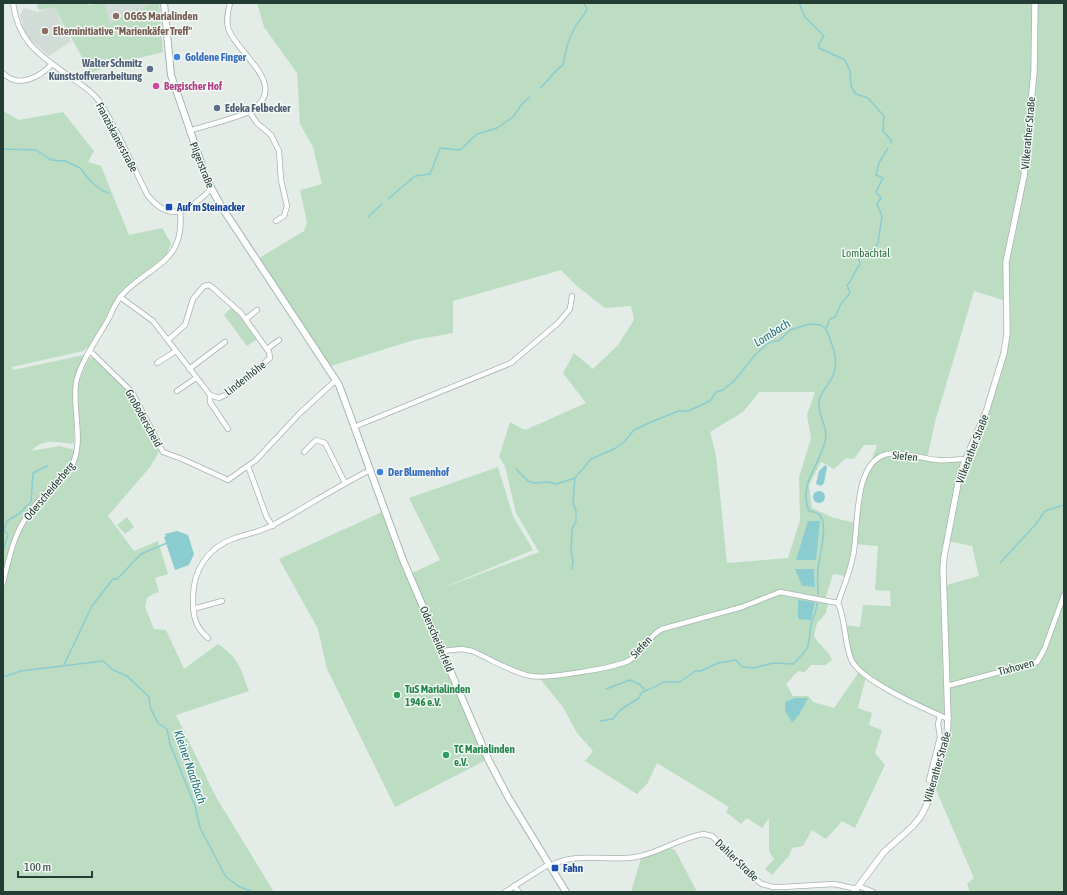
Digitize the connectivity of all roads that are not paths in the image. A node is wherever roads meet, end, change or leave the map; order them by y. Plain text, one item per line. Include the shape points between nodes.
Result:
1 (14, 3) edge
2 (164, 3) edge
3 (230, 3) edge
4 (1035, 3) edge
5 (52, 64) junction
6 (3, 73) edge
7 (249, 111) junction
8 (189, 131) junction
9 (211, 189) junction
10 (180, 212) junction
11 (276, 221) dead end
12 (572, 296) dead end
13 (120, 297) junction
14 (288, 308) joint
15 (257, 310) dead end
16 (246, 319) junction
17 (168, 340) junction
18 (279, 340) dead end
19 (225, 342) dead end
20 (267, 349) junction
21 (176, 351) junction
22 (91, 352) junction
23 (158, 363) dead end
24 (189, 369) junction
25 (196, 378) junction
26 (336, 380) junction
27 (177, 391) dead end
28 (210, 395) junction
29 (354, 426) junction
30 (228, 429) dead end
31 (304, 452) dead end
32 (966, 459) junction
33 (248, 466) junction
34 (370, 470) junction
35 (345, 483) junction
36 (273, 526) junction
37 (3, 583) edge
38 (1064, 595) edge
39 (222, 601) dead end
40 (838, 603) junction
41 (193, 609) junction
42 (208, 638) dead end
43 (442, 651) junction
44 (947, 686) junction
45 (940, 716) junction
46 (948, 719) junction
47 (928, 778) dead end
48 (549, 865) junction
49 (514, 886) junction
50 (857, 889) edge
51 (505, 892) edge
52 (519, 892) edge
53 (566, 892) edge
54 (873, 892) edge

1 - 5 street, Franziskanerstraße via 16,19 24,38
2 - 8 main road, Pilgerstraße via 171,75
3 - 7 street via 227,21 229,32 257,67 265,86 260,102
4 - 32 street, Vilkerather Straße via 1034,72 1024,176 1006,262 1007,333 1004,354 988,409
5 - 6 street via 42,74 30,79 16,81
5 - 10 street, Franziskanerstraße via 98,99 155,205
7 - 8 street
7 - 11 street via 257,123 271,135 279,151 287,206 284,216
8 - 9 main road, Pilgerstraße
9 - 10 street via 194,205
9 - 14 main road, Pilgerstraße
10 - 13 street via 180,230 170,257
12 - 29 street via 570,309 558,323 511,363
13 - 17 street via 153,321
13 - 22 street, Oderscheiderberg
14 - 26 main road, Oderscheiderfeld
15 - 16 street
16 - 17 street, Lindenhöhe via 214,288 204,286 194,299 185,325
16 - 20 street, Lindenhöhe
17 - 21 street
18 - 20 street, Lindenhöhe
19 - 24 street
20 - 28 street, Lindenhöhe via 270,358 227,394 219,398
21 - 23 street
21 - 24 street
22 - 33 street, Großoderscheid via 132,392 163,452 182,458 228,480
22 - 37 street, Oderscheiderberg via 76,383 75,461 38,501 22,524 10,553
24 - 25 street
25 - 27 street
25 - 28 street
26 - 29 main road, Oderscheiderfeld
26 - 33 street, Großoderscheid
28 - 30 street via 210,402
29 - 34 main road, Oderscheiderfeld
31 - 35 street via 316,440 325,442
32 - 40 street, Siefen via 939,460 892,454 881,456 871,464 864,482 856,523 854,555
32 - 44 street, Vilkerather Straße via 957,484 943,569
33 - 36 street
34 - 35 street
34 - 43 main road, Oderscheiderfeld via 403,560
35 - 36 street
36 - 41 street via 224,542 212,551 196,575 193,586
38 - 44 street, Tixhoven via 1044,650 1037,662
39 - 41 street
40 - 43 street, Siefen via 780,592 716,615 662,629 623,663 541,677 527,675 472,651
40 - 45 street via 851,660 859,672
41 - 42 street via 195,623
43 - 48 main road, Oderscheiderfeld via 498,778
44 - 46 street, Vilkerather Straße
45 - 46 street
45 - 47 street via 940,737
46 - 50 street, Vilkerather Straße via 944,749 925,809 913,826 884,852
48 - 49 street
48 - 50 street, Dahler Straße via 578,857 635,857 703,834 712,836 762,884 773,887 834,884
48 - 53 main road, Oderscheiderfeld
49 - 51 street
49 - 52 street
50 - 54 street, Dahler Straße

